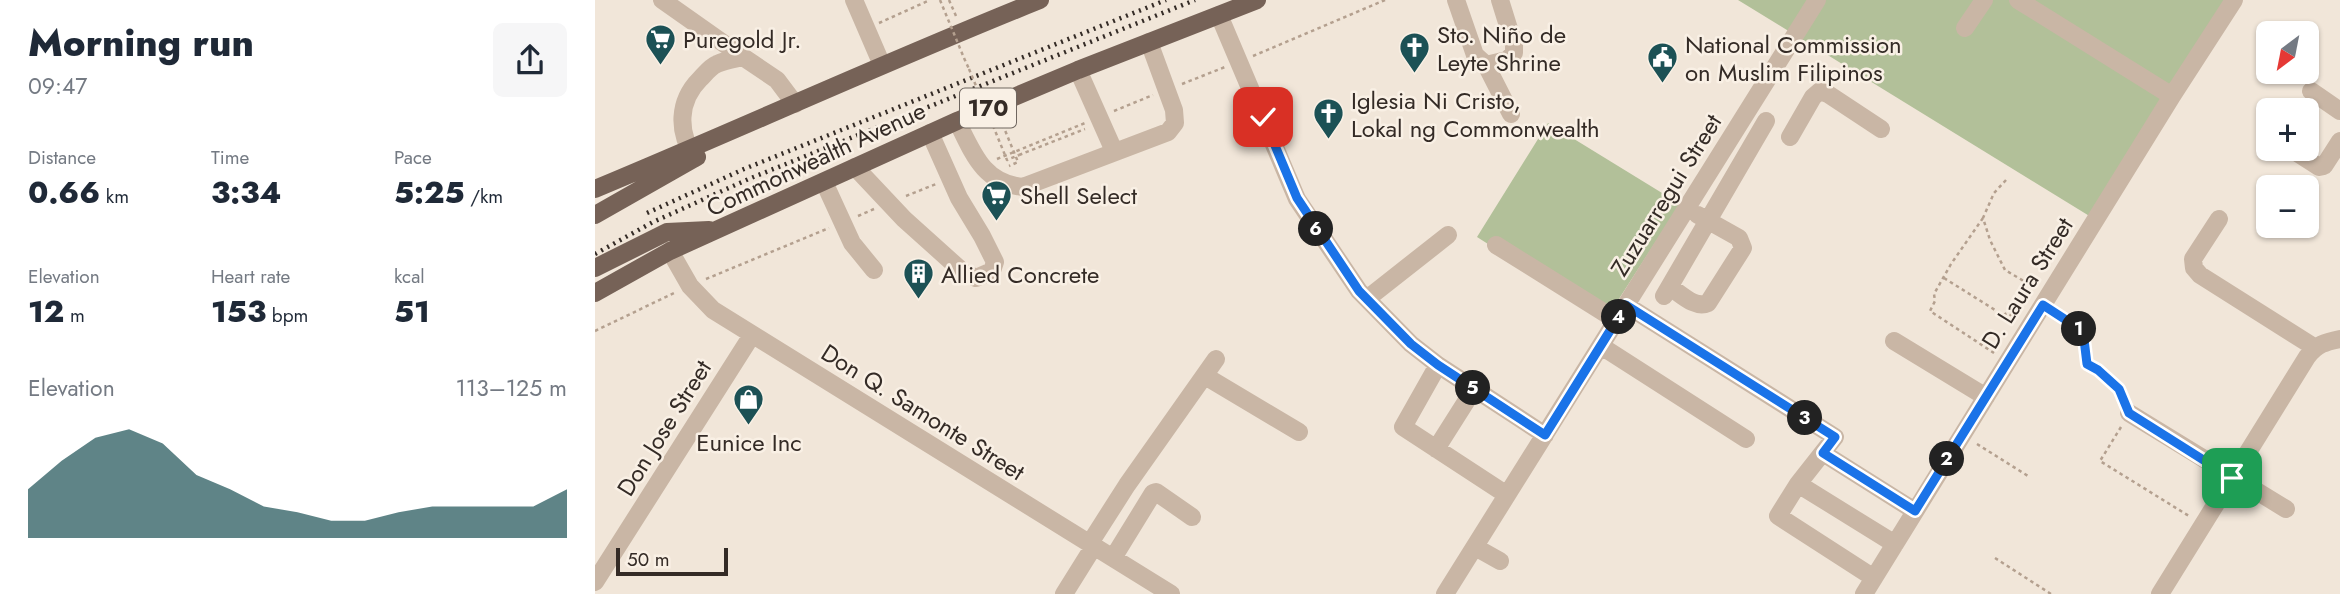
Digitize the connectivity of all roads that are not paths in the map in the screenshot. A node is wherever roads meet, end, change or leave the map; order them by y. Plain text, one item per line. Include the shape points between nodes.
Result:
1 (661, 0) edge
2 (854, 0) edge
3 (1040, 0) edge
4 (1258, 0) edge
5 (1456, 0) edge
6 (1500, 0) edge
7 (1817, 0) edge
8 (1984, 0) edge
9 (2018, 0) edge
10 (2234, 0) edge
11 (1219, 15) junction
12 (1965, 28) dead end
13 (1149, 42) junction
14 (743, 57) junction
15 (882, 65) junction
16 (1486, 65) junction
17 (1078, 70) junction
18 (2311, 91) dead end
19 (2172, 96) junction
20 (795, 104) junction
21 (2340, 111) edge
22 (1511, 114) dead end
23 (957, 121) junction
24 (1766, 121) dead end
25 (1881, 129) dead end
26 (930, 133) junction
27 (1790, 137) dead end
28 (2340, 141) edge
29 (1114, 151) junction
30 (692, 154) junction
31 (2310, 161) edge
32 (855, 167) junction
33 (824, 182) junction
34 (595, 189) edge
35 (1687, 208) junction
36 (595, 215) edge
37 (2219, 219) dead end
38 (1708, 221) junction
39 (723, 229) junction
40 (1448, 235) dead end
41 (1496, 245) dead end
42 (670, 251) junction
43 (595, 268) edge
44 (874, 270) dead end
45 (595, 293) edge
46 (1363, 294) junction
47 (1621, 313) junction
48 (752, 335) junction
49 (2340, 339) edge
50 (1894, 341) dead end
51 (1601, 346) junction
52 (2314, 347) junction
53 (1216, 359) dead end
54 (1438, 365) junction
55 (1205, 376) junction
56 (1474, 389) junction
57 (1986, 397) junction
58 (2129, 413) road end
59 (1299, 432) dead end
60 (1545, 435) junction
61 (1746, 439) dead end
62 (1436, 449) junction
63 (1823, 453) junction
64 (2232, 478) junction
65 (1798, 484) junction
66 (1507, 495) junction
67 (2285, 509) dead end
68 (1915, 511) junction
69 (1192, 517) dead end
70 (1895, 544) junction
71 (1092, 545) junction
72 (1475, 547) junction
73 (1113, 558) junction
74 (1500, 562) dead end
75 (1874, 578) junction
76 (595, 582) edge
77 (1064, 594) edge
78 (1171, 594) edge
79 (1445, 594) edge
80 (1864, 594) edge
81 (2160, 594) edge

1 - 14 street
2 - 15 street
3 - 15 main road
4 - 11 main road, Commonwealth Avenue / 170
5 - 16 street via 1475,55
6 - 16 street via 1514,53 1507,60
7 - 35 street, Zuzuarregui Street
8 - 12 street
9 - 19 street
10 - 19 street, D. Laura Street
11 - 13 main road, Commonwealth Avenue / 170
11 - 46 street via 1297,198
13 - 17 main road, Commonwealth Avenue / 170
13 - 29 street via 1175,122 1168,132
14 - 20 street via 777,80
14 - 30 street via 714,65 691,88 681,118
15 - 20 main road
16 - 22 street
17 - 23 main road, Commonwealth Avenue / 170
17 - 29 street
18 - 21 street
19 - 57 street, D. Laura Street
20 - 30 main road
23 - 26 main road, Commonwealth Avenue / 170
23 - 29 street via 981,166 1013,186 1023,187
24 - 38 street
25 - 27 street via 1820,92
26 - 32 main road, Commonwealth Avenue / 170
26 - 32 street via 958,198 995,262 992,271 976,278 963,272
28 - 31 street via 2324,166
30 - 34 main road
30 - 36 main road
32 - 33 main road, Commonwealth Avenue / 170
33 - 39 main road, Commonwealth Avenue / 170
33 - 44 street via 852,243
35 - 38 street
35 - 47 street, Zuzuarregui Street
37 - 52 street via 2193,259 2194,268
38 - 38 street via 1739,239 1743,248 1708,303 1698,306 1667,291
39 - 42 main road, Commonwealth Avenue / 170
39 - 43 main road via 667,232
40 - 46 street
41 - 47 street
42 - 45 main road, Commonwealth Avenue / 170
42 - 48 street, Don Q. Samonte Street via 701,299
46 - 54 street
47 - 51 street, Zuzuarregui Street
47 - 63 street via 1835,437
48 - 71 street, Don Q. Samonte Street
48 - 76 street, Don Jose Street
49 - 52 street
50 - 57 street
51 - 60 street, Zuzuarregui Street
51 - 61 street
52 - 64 street
53 - 55 street
54 - 56 street
54 - 62 street via 1403,427
55 - 59 street
55 - 71 street via 1127,485
56 - 60 street
56 - 62 street
57 - 68 street, D. Laura Street
58 - 64 street
60 - 66 street, Zuzuarregui Street
62 - 66 street
63 - 65 street
63 - 68 street
64 - 67 street
64 - 81 street
65 - 70 street
65 - 75 street via 1778,516
66 - 72 street, Zuzuarregui Street
68 - 70 street, D. Laura Street
69 - 73 street via 1153,493
70 - 75 street, D. Laura Street
71 - 73 street, Don Q. Samonte Street
71 - 77 street
72 - 74 street
72 - 79 street, Zuzuarregui Street
73 - 78 street, Don Q. Samonte Street
75 - 80 street, D. Laura Street

